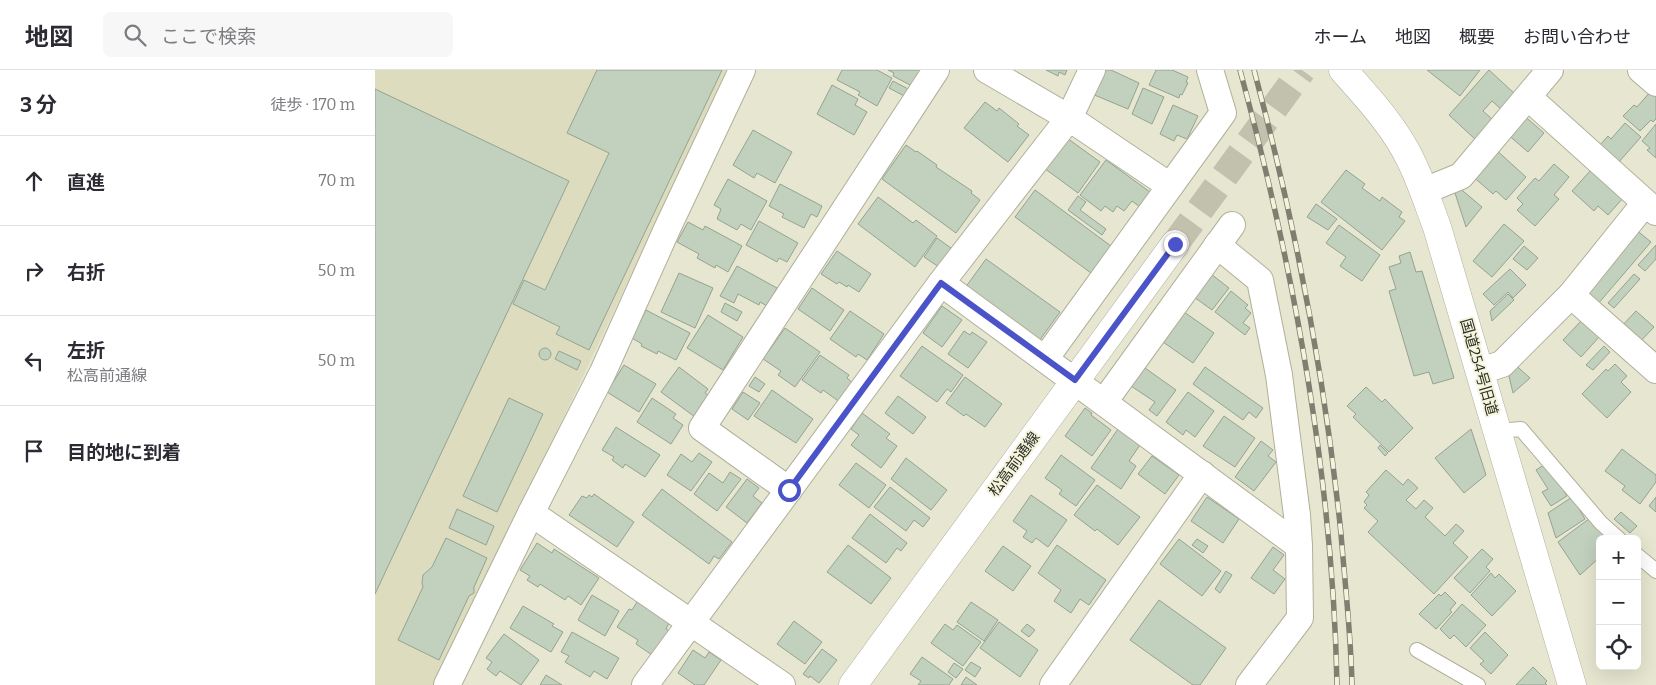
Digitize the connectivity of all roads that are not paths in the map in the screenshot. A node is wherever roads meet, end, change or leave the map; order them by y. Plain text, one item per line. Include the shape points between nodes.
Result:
1 (742, 70) edge
2 (936, 70) edge
3 (987, 70) edge
4 (1092, 70) edge
5 (1211, 70) edge
6 (1550, 70) edge
7 (1641, 70) edge
8 (1346, 71) edge
9 (1656, 83) edge
10 (1528, 97) junction
11 (1069, 118) junction
12 (1170, 186) junction
13 (1424, 191) junction
14 (1650, 207) edge
15 (1175, 244) tunnel mouth
16 (941, 283) junction
17 (1571, 295) junction
18 (1045, 359) junction
19 (1656, 370) edge
20 (1480, 371) junction
21 (1075, 380) junction
22 (1104, 402) junction
23 (1498, 431) junction
24 (1202, 474) junction
25 (789, 490) junction
26 (531, 513) junction
27 (1614, 535) edge
28 (1299, 546) junction
29 (1641, 558) edge
30 (1656, 571) edge
31 (691, 624) junction
32 (1417, 650) dead end
33 (447, 685) edge
34 (645, 685) edge
35 (782, 685) edge
36 (853, 685) edge
37 (1053, 685) edge
38 (1249, 685) edge
39 (1478, 685) edge
40 (1572, 685) edge

1 - 26 street via 603,372
2 - 25 street via 702,428
3 - 11 street
4 - 11 street
5 - 12 street via 1223,113
6 - 10 street
7 - 9 street
8 - 13 street, 国道254号旧道 via 1393,132
10 - 13 street via 1461,176
10 - 14 street
11 - 12 street
11 - 16 street
12 - 18 street
13 - 20 street, 国道254号旧道
14 - 17 street
15 - 21 street, 松高前通線
16 - 18 street
16 - 25 street
17 - 19 street
17 - 20 street via 1502,364
18 - 21 street
20 - 23 street, 国道254号旧道
21 - 22 street
21 - 36 street, 松高前通線
22 - 24 street
22 - 28 street via 1224,235 1260,280 1279,374
23 - 27 lane via 1521,429
23 - 40 street, 国道254号旧道
24 - 28 street
24 - 37 street
25 - 31 street
26 - 31 street
26 - 33 street
28 - 38 street via 1300,618
29 - 30 lane
31 - 34 street
31 - 35 street
32 - 39 lane

